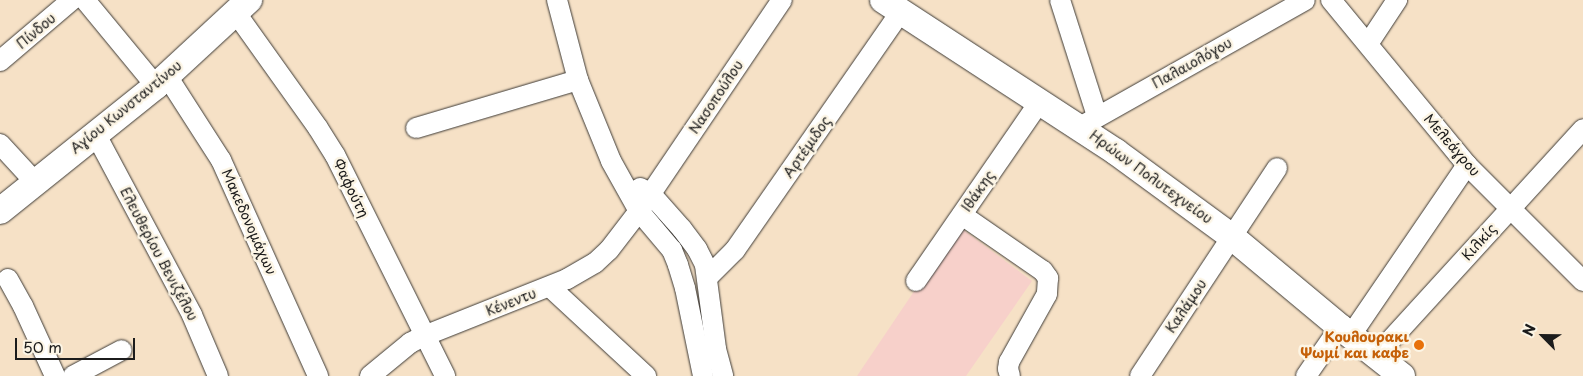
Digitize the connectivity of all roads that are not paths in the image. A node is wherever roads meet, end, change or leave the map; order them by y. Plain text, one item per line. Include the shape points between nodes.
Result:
1 (557, 0) edge
2 (782, 0) edge
3 (1060, 0) edge
4 (1305, 0) edge
5 (1331, 0) edge
6 (1397, 0) edge
7 (72, 1) edge
8 (242, 6) edge
9 (892, 6) edge
10 (1368, 44) junction
11 (0, 61) edge
12 (578, 80) junction
13 (162, 81) junction
14 (1040, 101) junction
15 (1089, 122) junction
16 (416, 128) dead end
17 (1583, 129) edge
18 (95, 133) junction
19 (0, 144) edge
20 (1468, 166) junction
21 (1278, 168) dead end
22 (621, 178) junction
23 (35, 182) junction
24 (650, 193) junction
25 (1510, 209) junction
26 (0, 211) edge
27 (639, 211) junction
28 (962, 215) junction
29 (1232, 237) junction
30 (708, 277) junction
31 (8, 280) dead end
32 (916, 281) dead end
33 (1583, 281) edge
34 (550, 287) junction
35 (1345, 331) junction
36 (424, 336) junction
37 (122, 350) dead end
38 (1376, 356) junction
39 (380, 373) edge
40 (55, 376) edge
41 (73, 376) edge
42 (218, 376) edge
43 (318, 376) edge
44 (445, 376) edge
45 (646, 376) edge
46 (704, 376) edge
47 (723, 376) edge
48 (1010, 376) edge
49 (1140, 376) edge
50 (1306, 376) edge
51 (1402, 376) edge

1 - 12 street
2 - 24 street, Νασοπούλου
3 - 15 street
4 - 15 street, Παλαιολόγου
5 - 10 street, Μελεάγρου
6 - 10 street
7 - 11 street, Πίνδου
7 - 13 street, Μακεδονομάχων
8 - 13 main road, Αγίου Κωνσταντίνου
8 - 36 street, Φαφούτη via 335,155
9 - 14 main road, Ηρώων Πολυτεχνείου
9 - 30 street, Αρτέμιδος via 735,250
10 - 20 street, Μελεάγρου
12 - 16 street
12 - 22 street via 610,161
13 - 18 main road, Αγίου Κωνσταντίνου
13 - 43 street, Μακεδονομάχων via 221,160
14 - 15 main road, Ηρώων Πολυτεχνείου
14 - 28 street, Ιθάκης
15 - 29 main road, Ηρώων Πολυτεχνείου
17 - 25 street, Κιλκίς
18 - 23 main road, Αγίου Κωνσταντίνου
18 - 42 street, Ελευθερίου Βενιζέλου via 192,315
19 - 23 street
20 - 25 street, Μελεάγρου
20 - 35 street
21 - 29 street, Καλάμου
22 - 24 street
22 - 27 street
23 - 26 main road, Αγίου Κωνσταντίνου
24 - 27 street, Νασοπούλου
24 - 30 street via 697,249
25 - 33 street, Μελεάγρου
25 - 38 street, Κιλκίς
27 - 34 street, Κένεντυ via 595,263
27 - 46 street via 672,250 678,265
28 - 32 street, Ιθάκης
28 - 48 street via 1043,271 1048,278 1047,294 1009,362
29 - 35 main road, Ηρώων Πολυτεχνείου
29 - 49 street, Καλάμου
30 - 47 street via 716,350
31 - 40 street
34 - 36 street, Κένεντυ
34 - 45 street
35 - 38 main road, Ηρώων Πολυτεχνείου
35 - 50 street
36 - 39 street, Κένεντυ via 410,343
36 - 44 street, Φαφούτη
37 - 41 street
38 - 51 main road, Ηρώων Πολυτεχνείου

